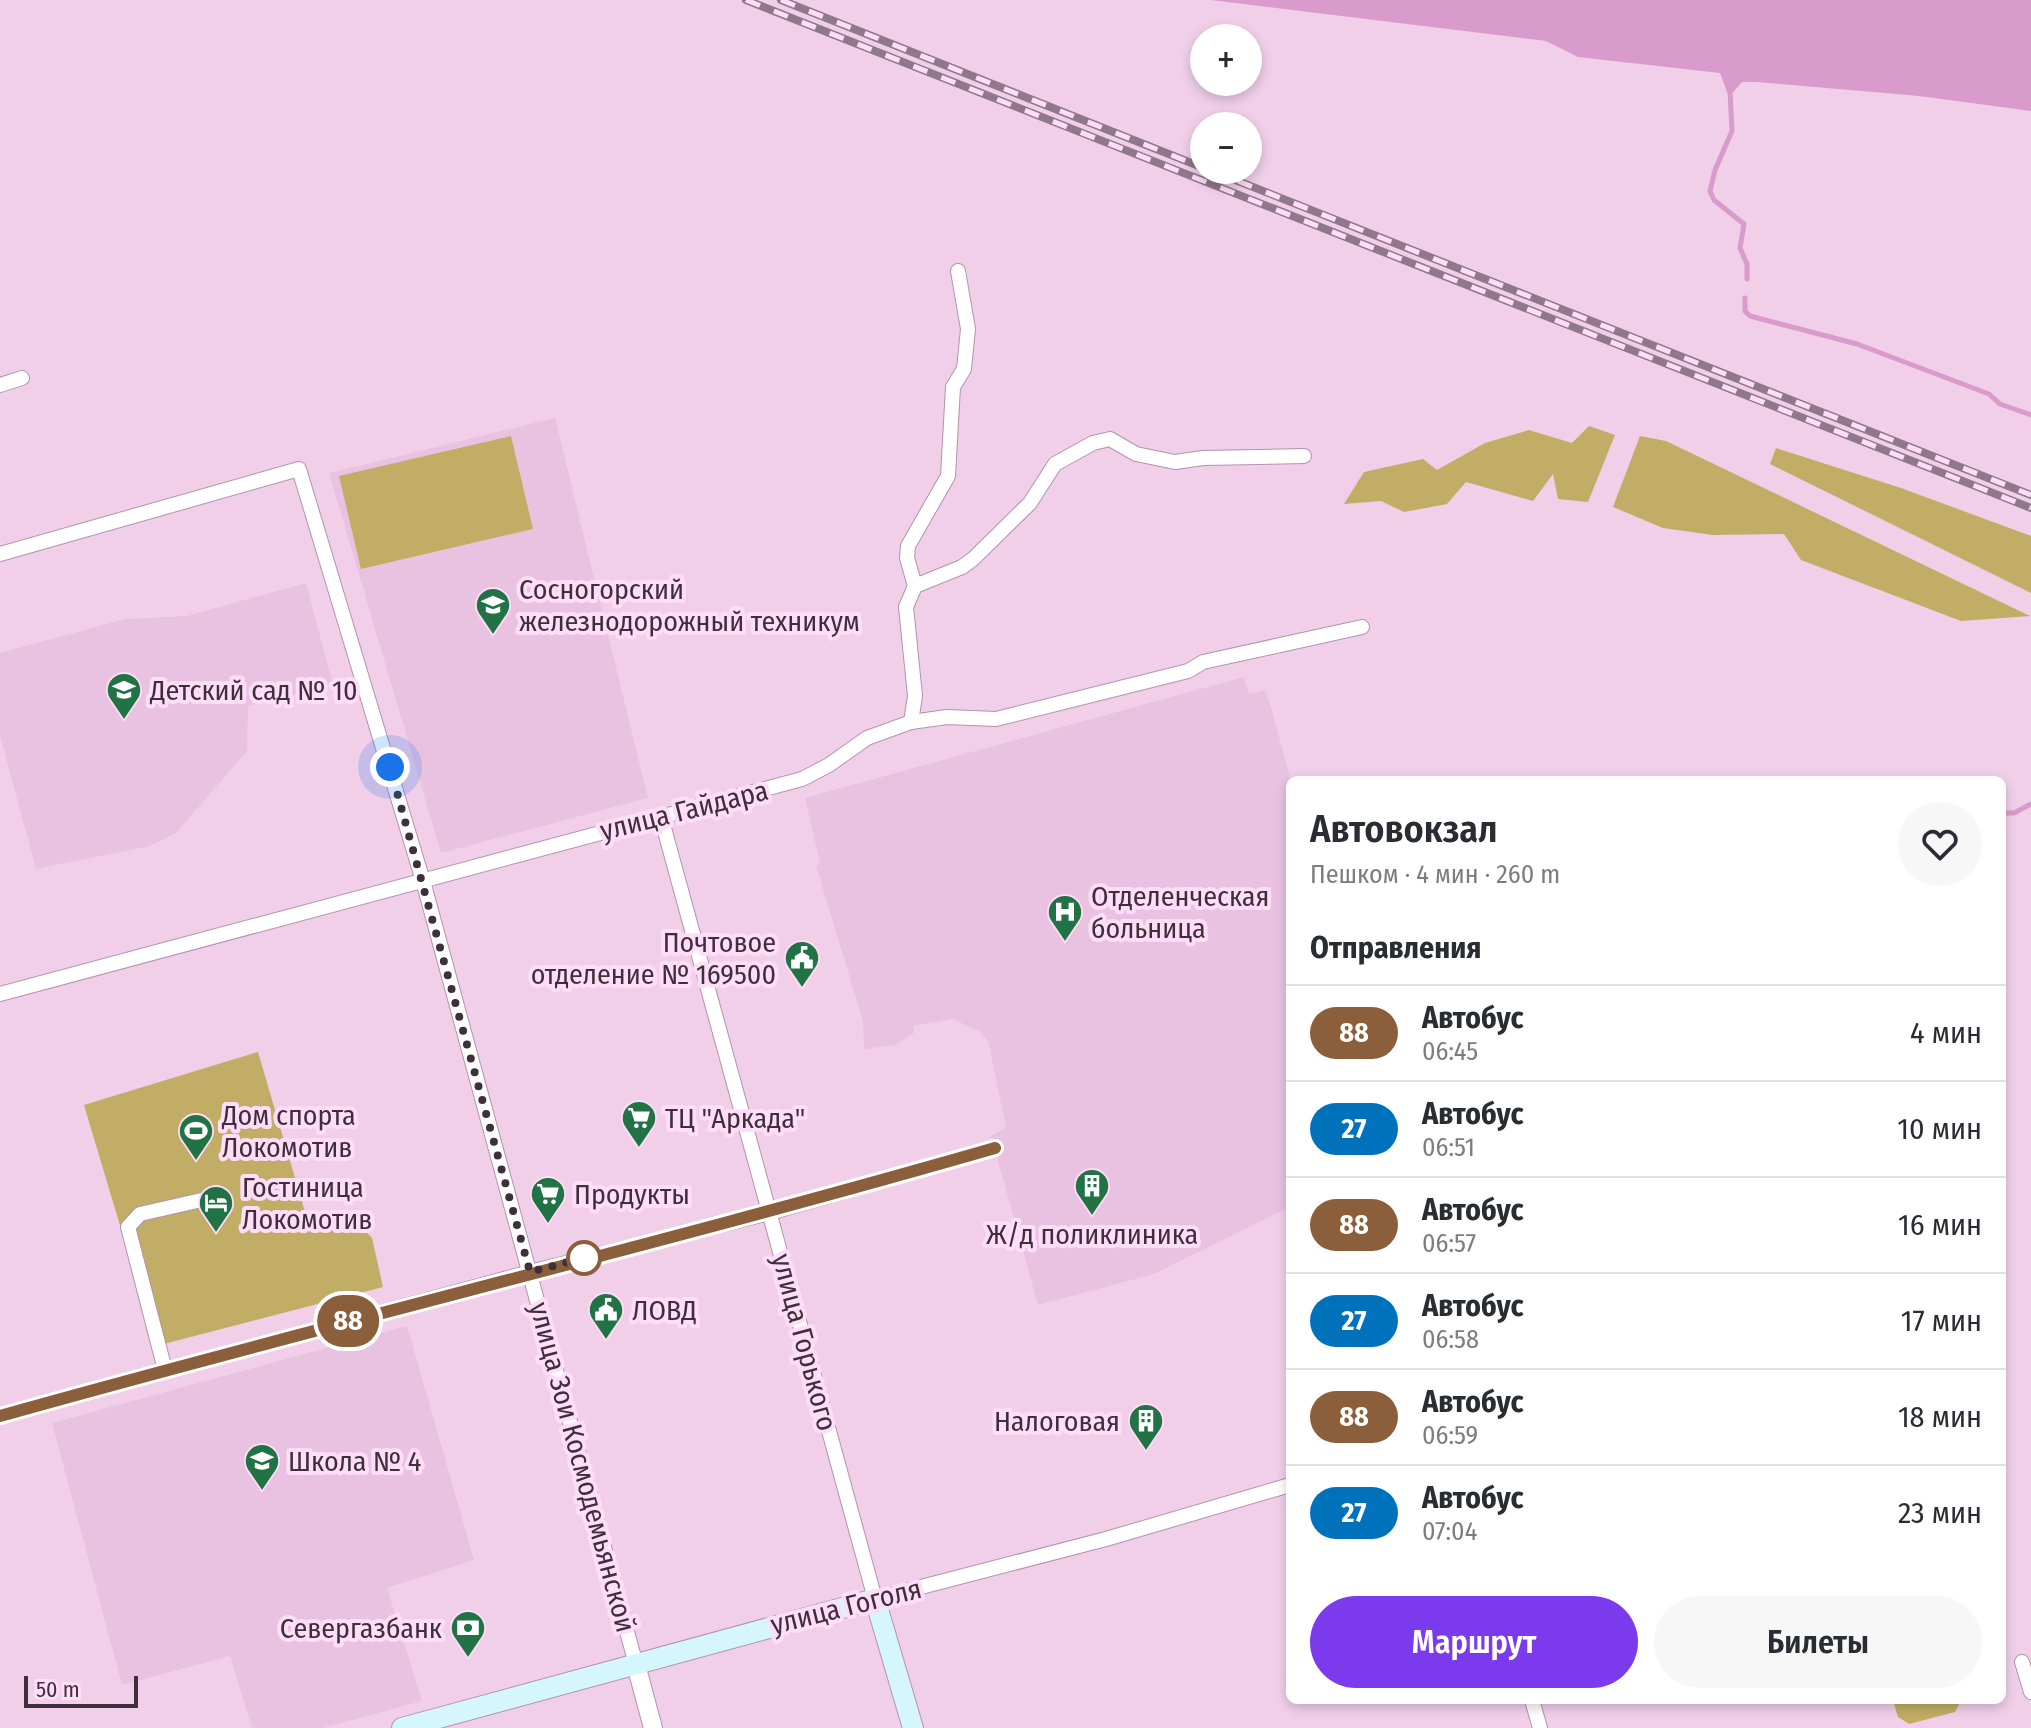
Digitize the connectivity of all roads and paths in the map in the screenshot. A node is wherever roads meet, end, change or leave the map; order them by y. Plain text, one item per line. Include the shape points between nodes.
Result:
1 (958, 271) dead end
2 (22, 378) dead end
3 (0, 385) edge
4 (1304, 456) dead end
5 (0, 554) edge
6 (915, 586) junction
7 (1362, 627) dead end
8 (911, 722) junction
9 (661, 817) junction
10 (423, 881) junction
11 (0, 994) edge
12 (995, 1148) dead end
13 (206, 1199) dead end
14 (769, 1213) junction
15 (530, 1272) junction
16 (165, 1370) junction
17 (0, 1416) edge
18 (1286, 1486) edge
19 (875, 1599) junction
20 (635, 1661) junction
21 (2022, 1662) dead end
22 (2031, 1692) edge
23 (1533, 1704) edge
24 (402, 1728) edge
25 (653, 1728) edge
26 (913, 1728) edge
27 (1540, 1728) edge

1 - 6 street via 968,329 964,369 953,387 948,476 908,546
2 - 3 street
4 - 6 street via 1175,462 1136,454 1110,439 1093,443 1055,464 1030,503 973,559
5 - 10 street, улица Зои Космодемьянской via 299,469
6 - 8 street via 906,607 915,696
7 - 8 street, улица Гайдара via 1203,662 1188,671 996,719
8 - 9 street, улица Гайдара via 867,738 802,779
9 - 10 street, улица Гайдара
9 - 14 street, улица Горького
10 - 11 street, улица Гайдара
10 - 15 street, улица Зои Космодемьянской
12 - 14 street
13 - 16 street via 140,1214 128,1227
14 - 15 street
14 - 19 street, улица Горького
15 - 16 street
15 - 20 street, улица Зои Космодемьянской
16 - 17 street
18 - 19 street, улица Гоголя
19 - 20 main road, улица Гоголя
19 - 26 main road, улица Горького
20 - 24 main road, улица Гоголя
20 - 25 street, улица Зои Космодемьянской
21 - 22 street
23 - 27 street

